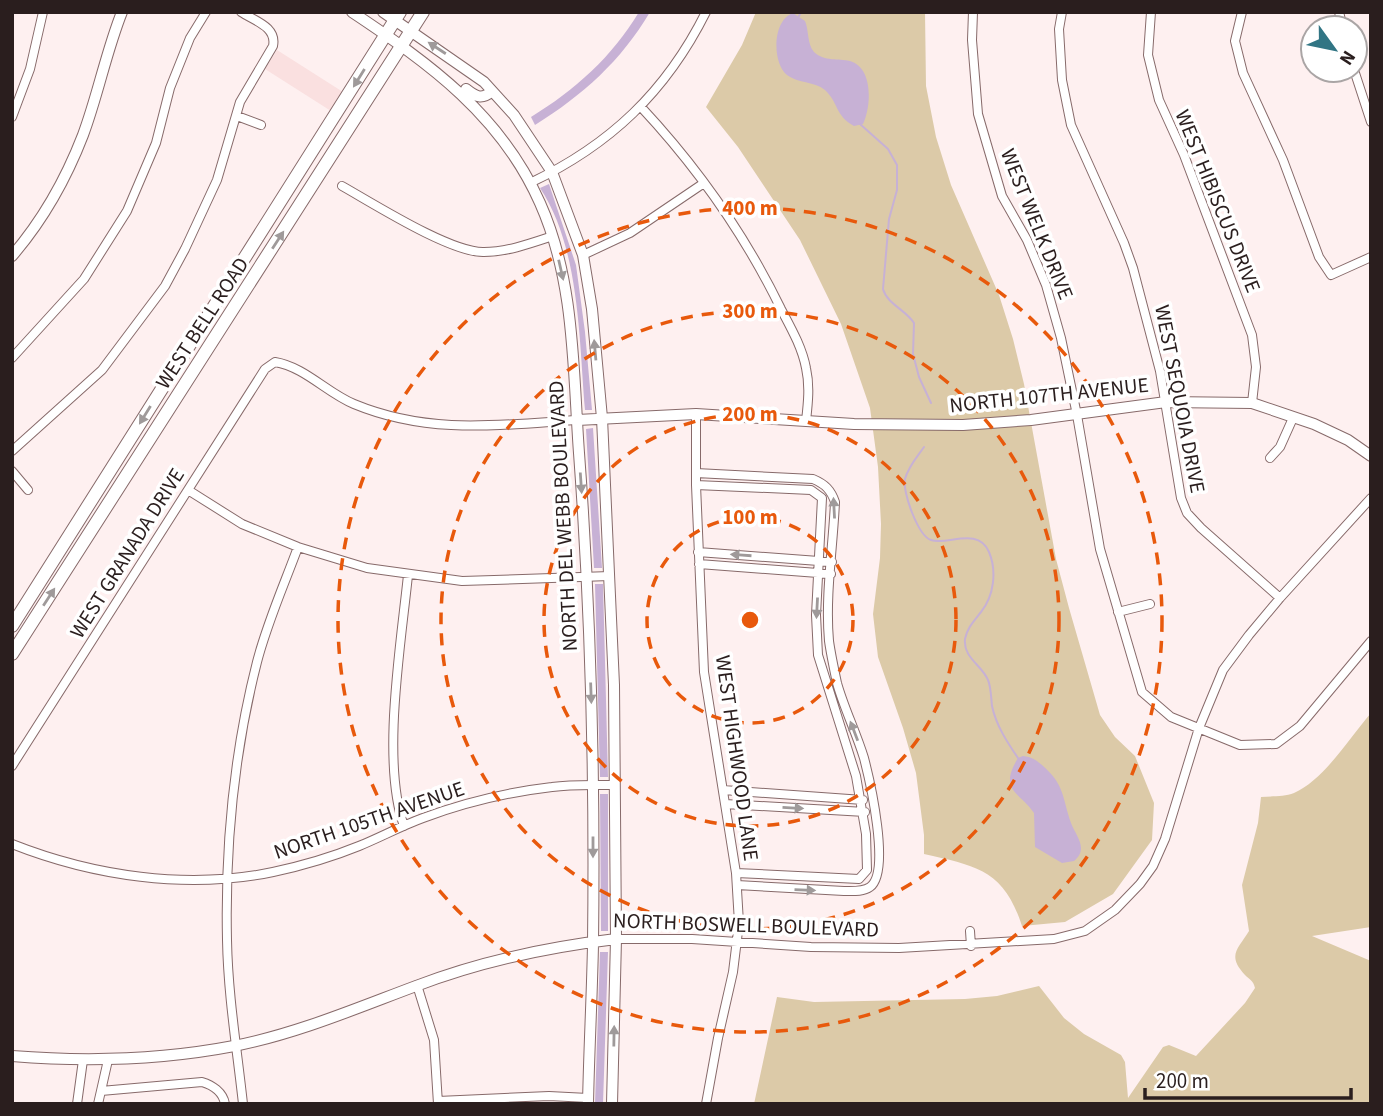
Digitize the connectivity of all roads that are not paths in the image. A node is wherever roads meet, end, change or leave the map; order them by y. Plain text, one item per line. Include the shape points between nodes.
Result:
1 (43, 12) edge
2 (121, 12) edge
3 (206, 12) edge
4 (242, 12) edge
5 (352, 12) edge
6 (383, 12) edge
7 (423, 12) edge
8 (706, 12) edge
9 (973, 12) edge
10 (1062, 12) edge
11 (1151, 12) edge
12 (1242, 12) edge
13 (397, 16) edge
14 (411, 31) junction
15 (386, 35) junction
16 (401, 48) junction
17 (437, 72) junction
18 (1359, 84) edge
19 (492, 91) junction
20 (641, 107) junction
21 (237, 116) junction
22 (12, 117) edge
23 (516, 118) junction
24 (1371, 122) edge
25 (261, 125) dead end
26 (500, 137) junction
27 (551, 172) junction
28 (530, 183) junction
29 (704, 183) junction
30 (342, 187) dead end
31 (553, 236) junction
32 (583, 255) junction
33 (12, 256) edge
34 (1371, 257) edge
35 (12, 358) edge
36 (275, 362) joint
37 (1166, 402) junction
38 (1252, 403) junction
39 (696, 414) junction
40 (1077, 415) junction
41 (602, 418) junction
42 (1293, 418) junction
43 (577, 419) junction
44 (806, 421) junction
45 (12, 451) edge
46 (1371, 456) edge
47 (1270, 458) dead end
48 (12, 471) edge
49 (696, 473) junction
50 (696, 485) junction
51 (28, 490) dead end
52 (188, 491) junction
53 (1371, 498) edge
54 (298, 547) junction
55 (698, 552) junction
56 (820, 561) junction
57 (832, 562) junction
58 (699, 564) junction
59 (819, 573) junction
60 (831, 574) junction
61 (408, 575) junction
62 (586, 576) junction
63 (610, 576) junction
64 (1280, 598) junction
65 (1150, 604) dead end
66 (1118, 612) junction
67 (12, 626) edge
68 (1371, 641) edge
69 (12, 654) edge
70 (1199, 727) junction
71 (12, 766) edge
72 (593, 785) junction
73 (615, 785) junction
74 (723, 790) junction
75 (860, 800) junction
76 (873, 801) junction
77 (725, 804) junction
78 (863, 812) junction
79 (875, 813) junction
80 (404, 826) junction
81 (12, 844) edge
82 (736, 873) junction
83 (227, 878) junction
84 (737, 885) junction
85 (970, 931) dead end
86 (617, 939) junction
87 (593, 942) junction
88 (738, 942) junction
89 (971, 946) junction
90 (417, 985) junction
91 (236, 1046) junction
92 (12, 1056) edge
93 (83, 1060) junction
94 (108, 1060) junction
95 (101, 1091) junction
96 (588, 1101) edge
97 (438, 1102) edge
98 (77, 1104) edge
99 (98, 1104) edge
100 (225, 1104) edge
101 (243, 1104) edge
102 (612, 1104) edge
103 (706, 1104) edge

1 - 22 street via 30,69
2 - 33 street via 83,136 63,180
3 - 35 street via 170,88 156,142 127,211 84,279
4 - 21 street via 271,30 275,38
5 - 15 street, NORTH DEL WEBB BOULEVARD
6 - 13 street, NORTH DEL WEBB BOULEVARD
7 - 14 main road, WEST BELL ROAD
8 - 20 street via 676,64
9 - 40 street, WEST WELK DRIVE via 978,114 1002,196 1046,285
10 - 37 street, WEST SEQUOIA DRIVE via 1062,80 1071,125 1125,243 1149,322
11 - 38 street, WEST HIBISCUS DRIVE via 1148,55 1159,100 1252,335 1256,367
12 - 34 street via 1235,41 1243,73 1283,160 1319,257 1331,275
13 - 14 street, NORTH DEL WEBB BOULEVARD
13 - 15 main road, WEST BELL ROAD
14 - 16 main road, WEST BELL ROAD
19 -> 14 street, NORTH DEL WEBB BOULEVARD
15 - 16 street, NORTH DEL WEBB BOULEVARD
15 -> 67 main road, WEST BELL ROAD
16 - 17 street, NORTH DEL WEBB BOULEVARD
69 -> 16 main road, WEST BELL ROAD
17 - 19 street via 454,78 478,97
17 - 26 street, NORTH DEL WEBB BOULEVARD via 479,110
18 - 24 street
19 - 23 street, NORTH DEL WEBB BOULEVARD
20 - 27 street via 591,149
20 - 29 street
21 - 25 street
21 - 45 street via 217,180 165,286 102,370
23 - 26 street
23 - 27 street, NORTH DEL WEBB BOULEVARD
26 - 28 street, NORTH DEL WEBB BOULEVARD
27 - 28 street
27 - 32 street, NORTH DEL WEBB BOULEVARD
28 - 31 street, NORTH DEL WEBB BOULEVARD
29 - 32 street via 631,233
29 - 44 street via 755,260 797,341 808,381
30 - 31 street via 458,247 484,252
31 -> 43 street, NORTH DEL WEBB BOULEVARD via 569,312
41 -> 32 street, NORTH DEL WEBB BOULEVARD
36 - 43 street, NORTH 107TH AVENUE via 287,364 352,404 402,420 469,427
36 - 52 street, WEST GRANADA DRIVE via 265,369
37 - 38 street, NORTH 107TH AVENUE
37 - 40 street, NORTH 107TH AVENUE
37 - 64 street, WEST SEQUOIA DRIVE via 1186,513
38 - 42 street, NORTH 107TH AVENUE
39 - 41 street, NORTH 107TH AVENUE
39 - 44 street, NORTH 107TH AVENUE
39 - 49 street, WEST HIGHWOOD LANE
40 - 44 street, NORTH 107TH AVENUE via 963,425
40 - 66 street, WEST WELK DRIVE via 1100,549
41 - 43 street, NORTH 107TH AVENUE
41 - 63 street, NORTH DEL WEBB BOULEVARD
42 - 46 street, NORTH 107TH AVENUE via 1348,440
42 - 47 street
43 -> 62 street, NORTH DEL WEBB BOULEVARD
48 - 51 street
49 - 50 street, WEST HIGHWOOD LANE
57 -> 49 street via 835,502 821,482
50 - 55 street, WEST HIGHWOOD LANE
50 - 56 street via 811,490 823,504
52 - 54 street via 242,524
52 - 71 street, WEST GRANADA DRIVE
53 - 64 street, NORTH BOSWELL BOULEVARD
54 - 61 street
54 - 83 street via 248,698
56 -> 55 street
55 - 58 street, WEST HIGHWOOD LANE
56 - 57 street
56 - 59 street
57 - 60 street
58 - 59 street
58 - 74 street, WEST HIGHWOOD LANE via 704,672
59 - 60 street
59 -> 75 street via 818,655
76 -> 60 street via 832,658 828,621
61 - 62 street via 476,581
61 - 80 street via 394,741 398,809
62 - 63 street
62 -> 72 street, NORTH DEL WEBB BOULEVARD
63 - 73 street, NORTH DEL WEBB BOULEVARD
64 - 70 street, NORTH BOSWELL BOULEVARD via 1223,670
65 - 66 street
66 - 70 street, WEST WELK DRIVE via 1142,692 1171,717
68 - 70 street, WEST WELK DRIVE via 1300,726 1276,744 1240,745
70 - 89 street, NORTH BOSWELL BOULEVARD via 1153,866 1115,910 1085,931 1054,939
72 - 73 street, NORTH 105TH AVENUE
72 - 80 street, NORTH 105TH AVENUE via 503,796
72 -> 87 street, NORTH DEL WEBB BOULEVARD
73 - 86 street, NORTH DEL WEBB BOULEVARD
74 - 75 street
74 - 77 street, WEST HIGHWOOD LANE
75 - 76 street
75 - 78 street
76 - 79 street
77 -> 78 street
77 - 82 street, WEST HIGHWOOD LANE
78 - 79 street
78 - 82 street via 867,870 859,879
84 -> 79 street via 844,891 870,888 880,862
80 - 83 street, NORTH 105TH AVENUE via 291,867
81 - 83 street, NORTH 105TH AVENUE via 107,872
82 - 84 street, WEST HIGHWOOD LANE
83 - 91 street
84 - 88 street, WEST HIGHWOOD LANE
85 - 89 street
86 - 87 street, NORTH BOSWELL BOULEVARD
86 - 88 street, NORTH BOSWELL BOULEVARD
102 -> 86 street, NORTH DEL WEBB BOULEVARD
87 - 90 street, NORTH BOSWELL BOULEVARD via 497,959
87 - 96 street, NORTH DEL WEBB BOULEVARD
88 - 89 street, NORTH BOSWELL BOULEVARD
88 - 103 street, WEST HIGHWOOD LANE
90 - 91 street, NORTH BOSWELL BOULEVARD
90 - 97 street via 434,1040
91 - 94 street, NORTH BOSWELL BOULEVARD
91 - 101 street
92 - 93 street, NORTH BOSWELL BOULEVARD
93 - 94 street, NORTH BOSWELL BOULEVARD
93 - 98 street
94 - 95 street
95 - 99 street
95 - 100 street via 202,1082 213,1086
96 - 97 street via 549,1096

